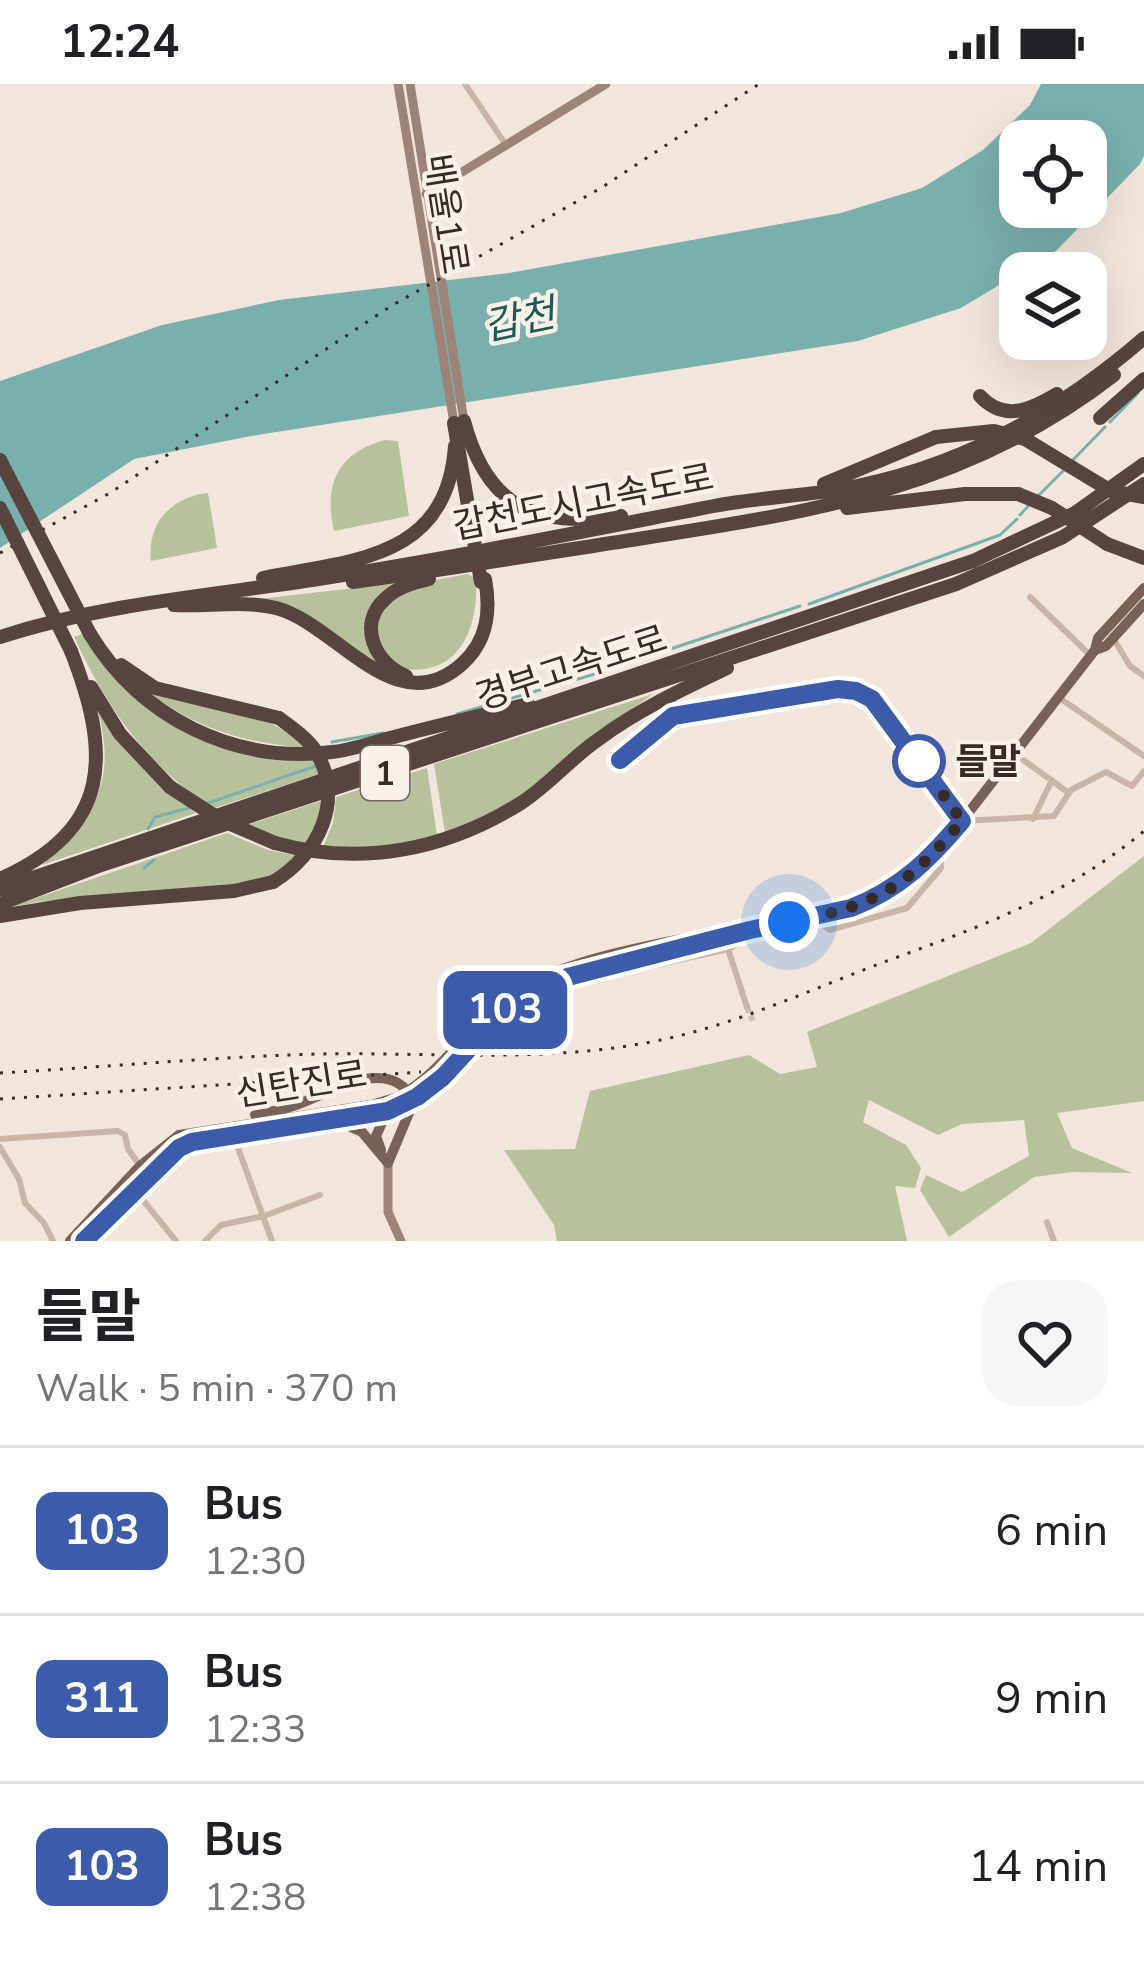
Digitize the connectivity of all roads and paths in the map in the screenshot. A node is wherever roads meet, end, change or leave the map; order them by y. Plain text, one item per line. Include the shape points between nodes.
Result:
1 (398, 84) edge
2 (410, 84) edge
3 (466, 84) edge
4 (606, 84) edge
5 (506, 146) junction
6 (424, 171) junction
7 (460, 174) junction
8 (422, 195) junction
9 (430, 210) junction
10 (427, 227) junction
11 (1144, 335) edge
12 (1144, 350) edge
13 (1144, 379) edge
14 (980, 396) dead end
15 (1100, 418) dead end
16 (459, 422) junction
17 (0, 460) edge
18 (1144, 464) edge
19 (1144, 484) edge
20 (1144, 497) edge
21 (765, 498) junction
22 (733, 502) junction
23 (0, 508) edge
24 (783, 516) junction
25 (541, 554) junction
26 (1144, 559) edge
27 (483, 580) junction
28 (1144, 588) edge
29 (1030, 598) dead end
30 (154, 600) junction
31 (1144, 604) edge
32 (174, 605) junction
33 (90, 634) junction
34 (1112, 638) junction
35 (0, 641) edge
36 (772, 646) junction
37 (71, 651) junction
38 (1093, 653) junction
39 (1144, 676) edge
40 (622, 682) junction
41 (1058, 698) junction
42 (673, 716) dead end
43 (1015, 754) junction
44 (1144, 757) edge
45 (1144, 771) edge
46 (1052, 780) junction
47 (1069, 793) junction
48 (1034, 819) junction
49 (962, 821) junction
50 (940, 848) junction
51 (0, 879) edge
52 (0, 889) edge
53 (0, 904) edge
54 (0, 916) edge
55 (814, 918) junction
56 (764, 927) junction
57 (730, 941) junction
58 (500, 988) dead end
59 (747, 1007) tunnel mouth
60 (400, 1101) junction
61 (388, 1111) junction
62 (333, 1122) junction
63 (196, 1130) junction
64 (234, 1136) junction
65 (0, 1143) edge
66 (388, 1163) junction
67 (140, 1166) junction
68 (134, 1189) junction
69 (320, 1196) dead end
70 (263, 1216) junction
71 (1047, 1222) dead end
72 (85, 1238) edge
73 (53, 1241) edge
74 (70, 1241) edge
75 (176, 1241) edge
76 (205, 1241) edge
77 (272, 1241) edge
78 (401, 1241) edge
79 (1054, 1241) edge

1 - 8 main road, 배울1로
2 - 6 main road, 배울1로
3 - 5 street
4 - 5 main road
5 - 7 main road
6 - 7 main road
6 - 8 main road, 배울1로
7 - 8 main road
7 - 9 main road
8 - 9 main road, 배울1로
8 - 10 main road, 배울1로
9 - 10 main road, 배울1로
10 - 16 main road, 배울1로
11 - 14 highway via 1034,407 999,412
11 - 21 highway, 갑천도시고속도로 via 1036,418 955,458 855,487
12 - 24 highway, 갑천도시고속도로 via 1086,397 999,449 906,485
13 - 15 highway
16 - 22 highway via 495,488 521,508 556,519
16 - 27 highway, bridge
16 - 30 highway, bridge via 444,498 392,549
17 - 33 highway, bridge
18 - 40 highway, 경부고속도로 / 1 via 1075,513 1005,548
19 - 36 highway, 경부고속도로 / 1 via 994,570
20 - 21 highway, bridge via 1111,490 1025,439 994,431 936,437 834,482
21 - 22 highway, 갑천도시고속도로
22 - 30 highway, 갑천도시고속도로 via 432,561
23 - 37 highway, bridge
24 - 25 highway, 갑천도시고속도로
24 - 26 highway, bridge via 1018,494
25 - 27 highway via 420,581 387,597 371,631 384,664 423,676 463,656 479,631
25 - 32 highway, 갑천도시고속도로
27 - 32 highway via 487,621 475,650 452,672 424,682 378,673 307,620 277,608
28 - 38 main road, 신탄진로
29 - 38 street
30 - 35 highway, 갑천도시고속도로
31 - 34 main road, 신탄진로
32 - 35 highway, 갑천도시고속도로
33 - 40 highway via 125,680 168,716 263,752 353,749
33 - 54 highway, bridge via 155,688 279,718 315,751 328,794 314,845 273,882 234,891
34 - 38 main road, 신탄진로
34 - 39 street
36 - 37 highway, bridge via 650,706 523,802 454,836 367,855 275,843 170,787 120,734
36 - 53 highway, 경부고속도로 / 1
37 - 51 highway via 95,724 92,789 53,848
38 - 41 main road, 신탄진로
40 - 52 highway, 경부고속도로 / 1
41 - 43 main road, 신탄진로
41 - 44 street
42 - 49 street via 856,691 882,709
43 - 46 street
43 - 49 main road, 신탄진로
45 - 47 street via 1132,786 1106,772
46 - 47 street
46 - 48 street
47 - 48 street via 1054,816
48 - 49 street
49 - 50 main road, 신탄진로
50 - 55 main road, 신탄진로 via 896,888
50 - 55 street via 941,868 907,908 830,930
55 - 56 main road, 신탄진로
56 - 57 street
56 - 57 main road, 신탄진로
57 - 58 street via 562,984 517,1008
57 - 59 street
57 - 60 main road, 신탄진로, bridge via 593,961 524,987
60 - 61 main road, 신탄진로
60 - 63 main road, 신탄진로
61 - 62 main road, 신탄진로
61 - 66 main road via 376,1136
62 - 64 main road, 신탄진로
62 - 66 main road via 362,1132
63 - 66 main road via 380,1078 402,1085 414,1101
63 - 67 main road, 신탄진로
64 - 68 main road, 신탄진로 via 179,1148
64 - 70 street
65 - 67 street via 118,1131
65 - 73 street via 25,1203
66 - 78 main road via 386,1203
67 - 72 main road, 신탄진로
68 - 72 main road, 신탄진로
68 - 75 street
69 - 70 street
70 - 76 street via 221,1225
70 - 77 street
71 - 79 street
72 - 74 main road, 신탄진로

